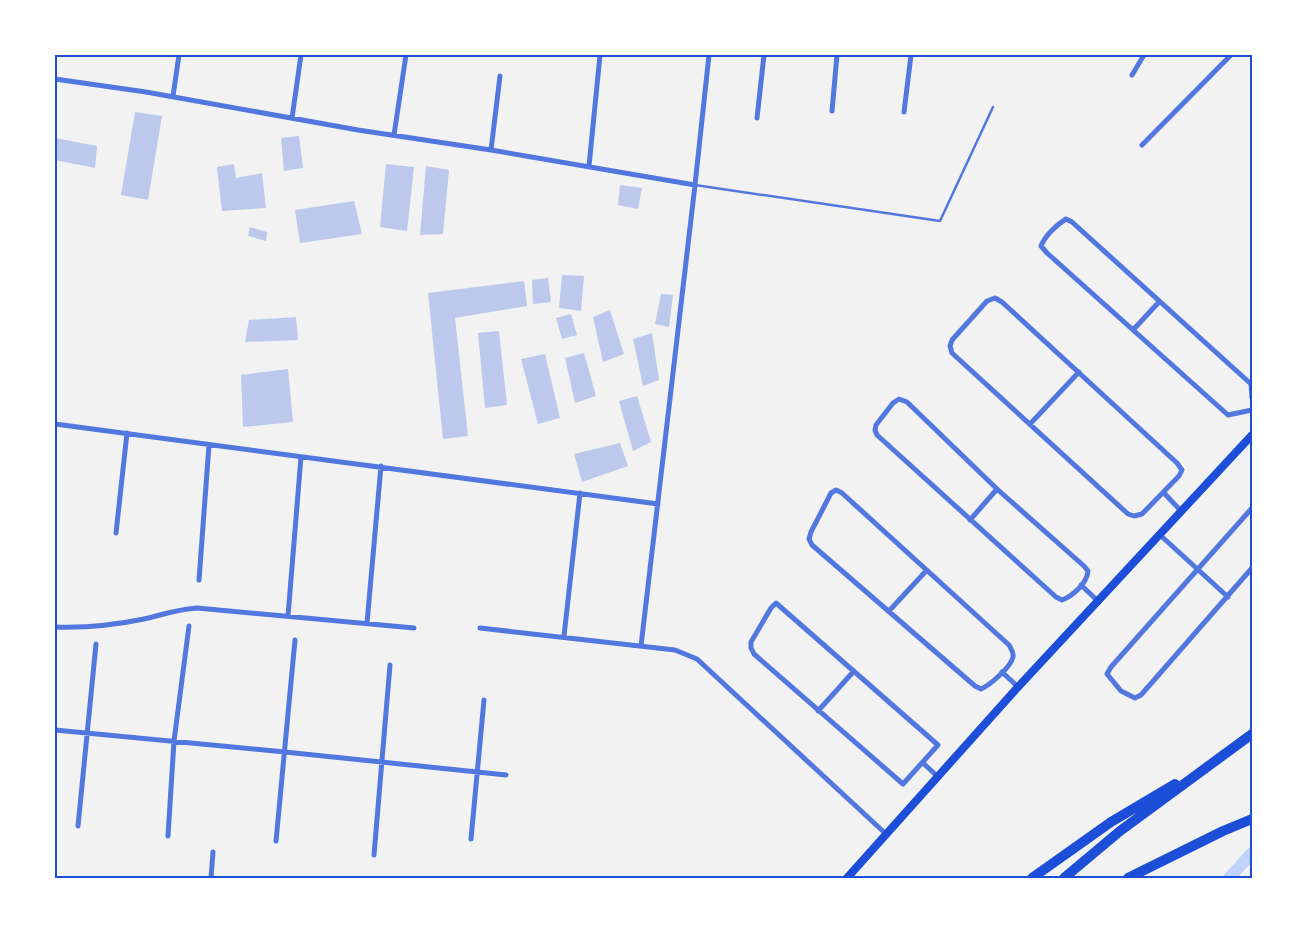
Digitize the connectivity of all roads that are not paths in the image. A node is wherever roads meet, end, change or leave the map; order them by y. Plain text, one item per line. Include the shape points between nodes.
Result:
1 (179, 55) edge
2 (301, 55) edge
3 (406, 55) edge
4 (600, 55) edge
5 (709, 55) edge
6 (764, 55) edge
7 (838, 55) edge
8 (911, 55) edge
9 (1144, 55) edge
10 (1231, 55) edge
11 (1132, 75) dead end
12 (500, 76) dead end
13 (55, 79) edge
14 (173, 96) junction
15 (993, 107) dead end
16 (832, 111) dead end
17 (904, 112) dead end
18 (292, 118) junction
19 (757, 118) dead end
20 (394, 135) junction
21 (1142, 145) dead end
22 (491, 150) junction
23 (589, 166) junction
24 (695, 185) junction
25 (1159, 302) junction
26 (1132, 330) junction
27 (1079, 372) junction
28 (1252, 398) edge
29 (1252, 410) edge
30 (55, 424) edge
31 (1030, 424) junction
32 (127, 433) junction
33 (1252, 435) edge
34 (209, 445) junction
35 (301, 457) junction
36 (381, 466) junction
37 (997, 489) junction
38 (580, 493) junction
39 (1164, 493) junction
40 (658, 504) junction
41 (1252, 508) edge
42 (1182, 512) junction
43 (970, 520) junction
44 (116, 533) dead end
45 (1160, 535) junction
46 (1252, 568) edge
47 (1197, 570) junction
48 (926, 571) junction
49 (199, 580) dead end
50 (1081, 585) junction
51 (1228, 597) junction
52 (1099, 602) junction
53 (889, 611) junction
54 (288, 616) junction
55 (367, 624) junction
56 (189, 626) dead end
57 (55, 627) edge
58 (414, 628) dead end
59 (480, 628) dead end
60 (564, 636) junction
61 (295, 640) dead end
62 (96, 644) dead end
63 (641, 646) junction
64 (390, 665) dead end
65 (854, 672) junction
66 (1002, 672) junction
67 (1018, 687) junction
68 (484, 700) dead end
69 (818, 711) junction
70 (55, 730) edge
71 (88, 733) junction
72 (1252, 734) edge
73 (174, 741) junction
74 (285, 752) junction
75 (1223, 755) junction
76 (382, 763) junction
77 (923, 763) junction
78 (478, 773) junction
79 (506, 775) dead end
80 (938, 776) junction
81 (1252, 819) edge
82 (78, 826) dead end
83 (886, 834) junction
84 (168, 836) dead end
85 (471, 839) dead end
86 (276, 840) dead end
87 (213, 852) dead end
88 (374, 855) dead end
89 (211, 878) edge
90 (847, 878) edge
91 (1032, 878) edge
92 (1064, 878) edge
93 (1128, 878) edge

1 - 14 street
2 - 18 street
3 - 20 street
4 - 23 street
5 - 24 street
6 - 19 street
7 - 16 street
8 - 17 street
9 - 11 street
10 - 21 street
12 - 22 street
13 - 14 street
14 - 18 street
15 - 24 lane via 940,221
18 - 20 street
20 - 22 street
22 - 23 street
23 - 24 street
24 - 40 street
25 - 26 street
25 - 26 street via 1072,222 1066,219 1061,222 1041,246
25 - 28 street via 1251,384
26 - 29 street via 1228,415
27 - 31 street
27 - 31 street via 1002,302 994,298 987,301 952,340 952,353
27 - 39 street via 1178,463 1182,470 1180,476
30 - 32 street
31 - 39 street via 1128,514 1142,514
32 - 34 street
32 - 44 street
33 - 42 main road
34 - 35 street
34 - 49 street
35 - 36 street
35 - 54 street
36 - 38 street
36 - 55 street
37 - 43 street
37 - 43 street via 907,402 899,399 893,403 876,425 877,435
37 - 50 street via 1084,566 1088,577
38 - 40 street
38 - 60 street
39 - 42 street
40 - 63 street
41 - 47 street
42 - 45 main road
43 - 50 street via 1056,598 1069,597
45 - 47 street
45 - 52 main road
46 - 51 street
47 - 51 street
47 - 51 street via 1111,667 1107,674 1121,691 1135,698 1141,695
48 - 53 street
48 - 53 street via 842,493 836,490 831,493 809,539
48 - 66 street via 1009,645 1013,659
50 - 52 street
52 - 67 main road
53 - 66 street via 975,686 981,689 988,686
54 - 55 street
54 - 57 street via 197,608 100,626
55 - 58 street
56 - 73 street
59 - 60 street
60 - 63 street
61 - 74 street
62 - 71 street
63 - 83 street via 675,650 697,659
64 - 76 street
65 - 69 street
65 - 69 street via 781,606 776,604 771,608 751,642 751,648
65 - 77 street via 938,744
66 - 67 street
67 - 80 main road
68 - 78 street
69 - 77 street via 903,784
70 - 71 street
71 - 73 street
71 - 82 street
72 - 75 highway
73 - 74 street
73 - 84 street
74 - 76 street
74 - 86 street
75 - 91 highway via 1111,822
75 - 92 highway via 1120,831
76 - 78 street
76 - 88 street
77 - 80 street
78 - 79 street
78 - 85 street
80 - 83 main road
81 - 93 highway
83 - 90 main road
87 - 89 street

